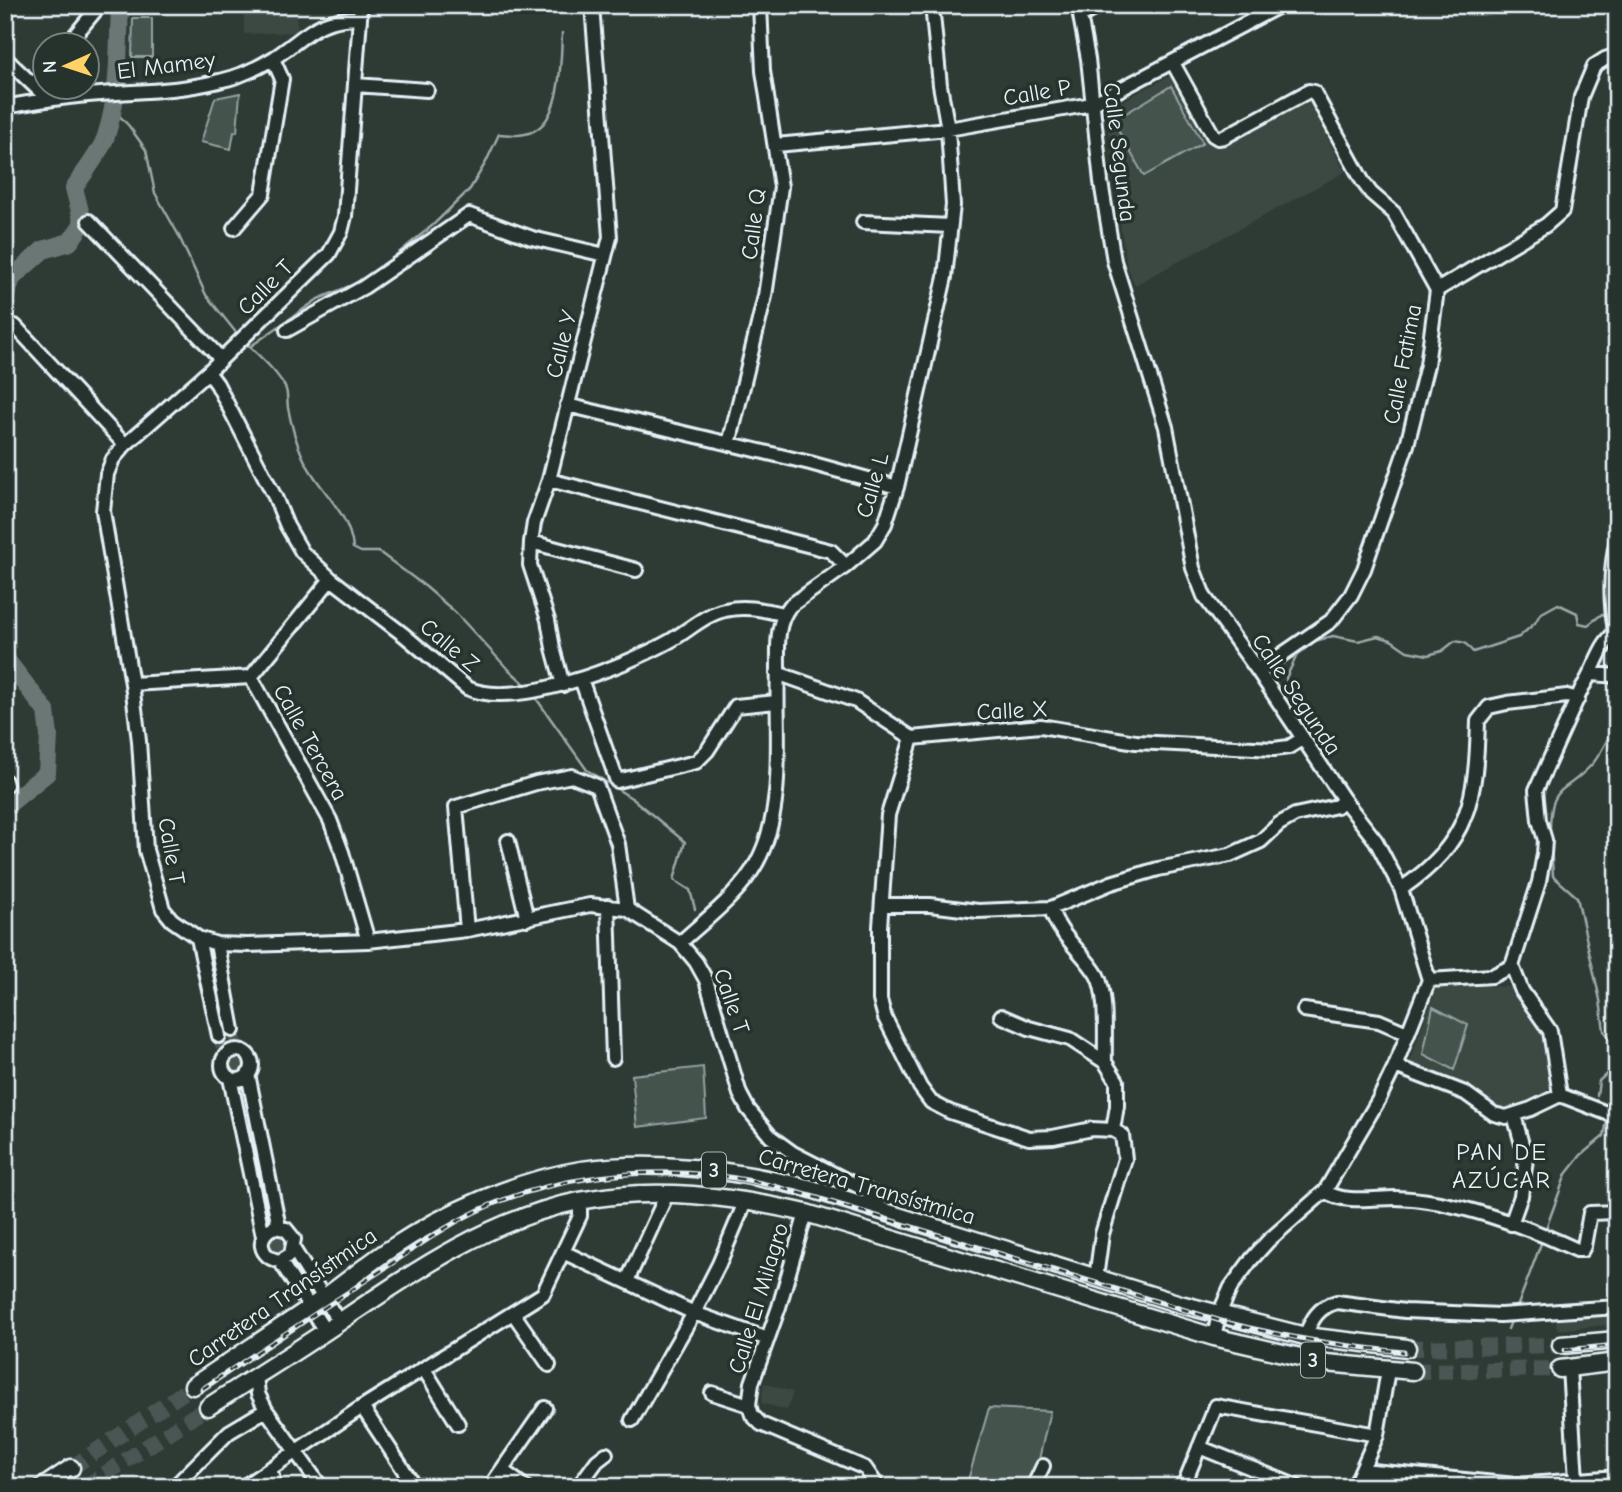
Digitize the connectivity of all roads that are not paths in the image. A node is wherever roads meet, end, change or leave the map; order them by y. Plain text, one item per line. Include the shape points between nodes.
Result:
1 (100, 5) edge
2 (592, 5) edge
3 (760, 5) edge
4 (932, 5) edge
5 (1102, 5) edge
6 (1281, 5) edge
7 (360, 11) edge
8 (1079, 11) edge
9 (78, 32) edge
10 (1617, 55) edge
11 (5, 58) edge
12 (273, 59) junction
13 (1173, 63) junction
14 (32, 82) edge
15 (355, 85) junction
16 (427, 90) dead end
17 (102, 93) edge
18 (32, 102) edge
19 (1092, 104) junction
20 (5, 107) edge
21 (948, 129) junction
22 (776, 145) junction
23 (89, 221) dead end
24 (863, 222) dead end
25 (950, 226) junction
26 (234, 229) dead end
27 (605, 255) junction
28 (1437, 290) junction
29 (15, 326) dead end
30 (287, 330) dead end
31 (221, 359) junction
32 (208, 372) junction
33 (567, 405) junction
34 (125, 444) junction
35 (729, 444) junction
36 (549, 480) junction
37 (897, 487) junction
38 (1617, 539) edge
39 (531, 542) junction
40 (846, 566) junction
41 (636, 570) dead end
42 (331, 579) junction
43 (783, 614) junction
44 (1614, 623) edge
45 (1258, 671) junction
46 (777, 673) junction
47 (1592, 674) junction
48 (1617, 676) edge
49 (251, 677) junction
50 (581, 679) junction
51 (132, 684) junction
52 (563, 685) junction
53 (1578, 699) junction
54 (776, 702) junction
55 (912, 738) junction
56 (1302, 739) junction
57 (1344, 800) junction
58 (508, 841) dead end
59 (1401, 889) junction
60 (882, 905) junction
61 (608, 906) junction
62 (1051, 908) junction
63 (627, 909) junction
64 (527, 919) junction
65 (467, 930) junction
66 (198, 938) junction
67 (368, 942) junction
68 (680, 943) junction
69 (217, 944) junction
70 (1512, 966) junction
71 (1429, 980) junction
72 (224, 982) junction
73 (207, 985) junction
74 (1304, 1010) dead end
75 (1001, 1016) dead end
76 (233, 1030) tunnel mouth
77 (1407, 1032) junction
78 (219, 1036) tunnel mouth
79 (612, 1058) dead end
80 (1105, 1062) junction
81 (1395, 1066) junction
82 (248, 1074) junction
83 (230, 1078) junction
84 (1560, 1095) junction
85 (1514, 1115) junction
86 (1617, 1117) edge
87 (1113, 1129) junction
88 (1325, 1191) junction
89 (667, 1194) junction
90 (746, 1200) junction
91 (580, 1201) junction
92 (878, 1210) junction
93 (1617, 1212) edge
94 (806, 1213) junction
95 (1511, 1224) junction
96 (279, 1227) junction
97 (263, 1236) junction
98 (294, 1250) junction
99 (563, 1251) junction
100 (280, 1261) junction
101 (1096, 1278) junction
102 (627, 1282) junction
103 (325, 1297) junction
104 (311, 1307) junction
105 (1617, 1307) edge
106 (513, 1313) junction
107 (694, 1313) junction
108 (1219, 1314) junction
109 (332, 1326) junction
110 (1214, 1336) junction
111 (1305, 1336) junction
112 (768, 1339) junction
113 (1617, 1340) edge
114 (1561, 1345) tunnel mouth
115 (1407, 1348) tunnel mouth
116 (1617, 1362) edge
117 (549, 1365) dead end
118 (1565, 1368) joint
119 (424, 1369) junction
120 (1388, 1370) junction
121 (1413, 1371) tunnel mouth
122 (256, 1376) junction
123 (194, 1386) tunnel mouth
124 (712, 1393) dead end
125 (749, 1405) junction
126 (208, 1407) tunnel mouth
127 (362, 1407) junction
128 (545, 1408) dead end
129 (266, 1410) junction
130 (632, 1420) dead end
131 (458, 1424) dead end
132 (1377, 1435) junction
133 (1199, 1447) junction
134 (297, 1452) junction
135 (606, 1454) dead end
136 (1043, 1466) dead end
137 (71, 1468) tunnel mouth
138 (270, 1469) junction
139 (502, 1470) junction
140 (1362, 1470) junction
141 (1617, 1478) edge
142 (1576, 1480) junction
143 (1464, 1484) edge
144 (43, 1487) edge
145 (174, 1487) edge
146 (243, 1487) edge
147 (275, 1487) edge
148 (321, 1487) edge
149 (415, 1487) edge
150 (490, 1487) edge
151 (525, 1487) edge
152 (578, 1487) edge
153 (878, 1487) edge
154 (1033, 1487) edge
155 (1183, 1487) edge
156 (1298, 1487) edge
157 (1354, 1487) edge

1 - 9 street
2 - 27 street, Calle Y via 610,237
3 - 22 street, Calle Q via 763,71
4 - 21 street, Calle L
5 - 8 street
6 - 13 street, Calle P
7 - 12 street, El Mamey via 322,23
7 - 15 street, Calle T
8 - 19 street, Calle Segunda
10 - 28 street, Calle Fatima via 1594,66 1581,97 1562,211
11 - 14 street
12 - 17 street, El Mamey via 219,81
12 - 26 street via 282,79 263,194
13 - 19 street, Calle P
13 - 28 street via 1218,138 1314,92 1363,182 1394,213
15 - 16 street
15 - 31 street, Calle T via 341,232 329,254
18 - 20 street, El Mamey
19 - 21 street, Calle P
19 - 45 street, Calle Segunda via 1114,261 1166,427 1193,568 1205,596
21 - 22 street, Calle P
21 - 25 street, Calle L
22 - 35 street, Calle Q via 781,187 765,296
23 - 31 street
24 - 25 street
25 - 37 street, Calle L via 945,277
27 - 30 street via 532,238 469,215 364,287
27 - 33 street, Calle Y
28 - 45 street, Calle Fatima via 1427,365 1407,445 1364,569 1331,621
29 - 34 street
31 - 32 street, Calle T
32 - 34 street, Calle T
32 - 42 street, Calle Z via 286,526 302,552
33 - 35 street
33 - 36 street, Calle Y
34 - 51 street, Calle T via 107,474 103,511
35 - 37 street
36 - 39 street, Calle Y
36 - 40 street via 831,551
37 - 40 street, Calle L via 880,533
38 - 44 street
39 - 41 street
39 - 52 street, Calle Y via 530,565
40 - 43 street, Calle L
42 - 49 street
42 - 52 street, Calle Z via 477,693 500,695
43 - 46 street
43 - 50 street, Calle Z via 755,608 726,609 668,642
44 - 47 street
45 - 56 street, Calle Segunda
46 - 54 street
46 - 55 street via 856,701
47 - 48 street
47 - 53 street
49 - 51 street, Calle Tercera
49 - 67 street, Calle Tercera via 330,820
50 - 52 street, Calle Z
50 - 54 street via 617,780 696,762 736,706
51 - 66 street, Calle T via 146,850 153,878 163,909
53 - 59 street via 1567,696 1507,703 1482,713 1476,784 1465,821 1451,845
53 - 70 street via 1536,790 1544,854
54 - 68 street via 776,799 758,860 749,876
55 - 56 street, Calle X via 1041,726 1136,742 1233,747 1274,749
55 - 60 street via 888,816
56 - 57 street, Calle Segunda
57 - 59 street, Calle Segunda via 1376,841
57 - 62 street via 1337,806 1295,815 1261,841 1230,855 1158,869
58 - 64 street
59 - 71 street, Calle Segunda
60 - 62 street via 978,911
60 - 87 street via 880,1000 885,1018 931,1102 1029,1138
61 - 63 street, Calle T
61 - 64 street, Calle T via 590,905
61 - 79 street
62 - 80 street via 1054,921 1099,978
63 - 65 street via 618,844 597,786 572,776 456,807
63 - 68 street, Calle T
64 - 65 street, Calle T
65 - 67 street, Calle T
66 - 69 street, Calle T
66 - 73 street
67 - 69 street, Calle T
68 - 92 street, Calle T via 706,980 748,1110 771,1137 793,1153 877,1196
69 - 72 street
70 - 71 street via 1492,976
70 - 84 street via 1522,991 1550,1031
71 - 77 street
72 - 73 street
72 - 76 street
73 - 78 street
74 - 77 street via 1379,1021
75 - 80 street via 1070,1039
77 - 81 street
80 - 87 street via 1117,1081
81 - 85 street via 1465,1093 1494,1114
81 - 88 street
82 - 83 street
82 - 83 street via 251,1064 241,1048 223,1055 222,1067
82 - 96 street
83 - 97 street
84 - 85 street
84 - 86 street
85 - 95 street via 1526,1159
87 - 101 street via 1122,1135 1125,1159 1102,1234
88 - 95 street via 1340,1197 1402,1198 1474,1211
88 - 108 street via 1251,1260 1230,1287
89 - 90 main road, Carretera Transístmica / 3
89 - 91 main road, Carretera Transístmica / 3
89 - 102 street
90 - 94 main road, Carretera Transístmica / 3
90 - 107 street
91 - 99 street via 580,1216
91 - 109 main road, Carretera Transístmica / 3 via 525,1215 461,1244
92 - 101 main road, Carretera Transístmica / 3
92 - 103 main road, Carretera Transístmica / 3 via 744,1174 654,1166 579,1171 461,1209 391,1249
93 - 95 street via 1590,1213 1582,1250
94 - 110 main road, Carretera Transístmica / 3
94 - 112 street, Calle El Milagro
96 - 97 street
96 - 98 street via 292,1234
97 - 100 street via 263,1252
98 - 100 street
98 - 103 street
99 - 102 street
99 - 106 street via 543,1294
100 - 104 street
101 - 108 main road, Carretera Transístmica / 3
102 - 107 street
103 - 104 main road, Carretera Transístmica / 3
103 - 109 street
104 - 109 street
104 - 123 main road, Carretera Transístmica / 3
105 - 111 street via 1500,1315 1405,1311 1337,1302 1317,1313
106 - 117 street
106 - 119 street
107 - 112 street
107 - 130 street
108 - 110 street
108 - 111 main road, Carretera Transístmica / 3
109 - 122 main road, Carretera Transístmica / 3
110 - 120 main road, Carretera Transístmica / 3 via 1326,1363
111 - 115 main road, Carretera Transístmica / 3
112 - 125 street, Calle El Milagro
113 - 114 main road
116 - 118 main road
118 - 142 street
119 - 127 street
119 - 131 street
120 - 121 main road, Carretera Transístmica / 3
120 - 132 street
122 - 126 main road, Carretera Transístmica / 3
122 - 129 street
124 - 125 street
125 - 153 street, Calle El Milagro via 761,1424 865,1468
127 - 134 street
127 - 149 street
128 - 139 street
129 - 134 street
129 - 145 street via 229,1432
132 - 133 street via 1216,1406
132 - 140 street
133 - 155 street
133 - 156 street
134 - 138 street
134 - 148 street
135 - 152 street
136 - 154 street
137 - 144 main road
138 - 146 street
138 - 147 street
139 - 150 street
139 - 151 street
140 - 143 street
140 - 157 street
141 - 142 street
142 - 143 street

